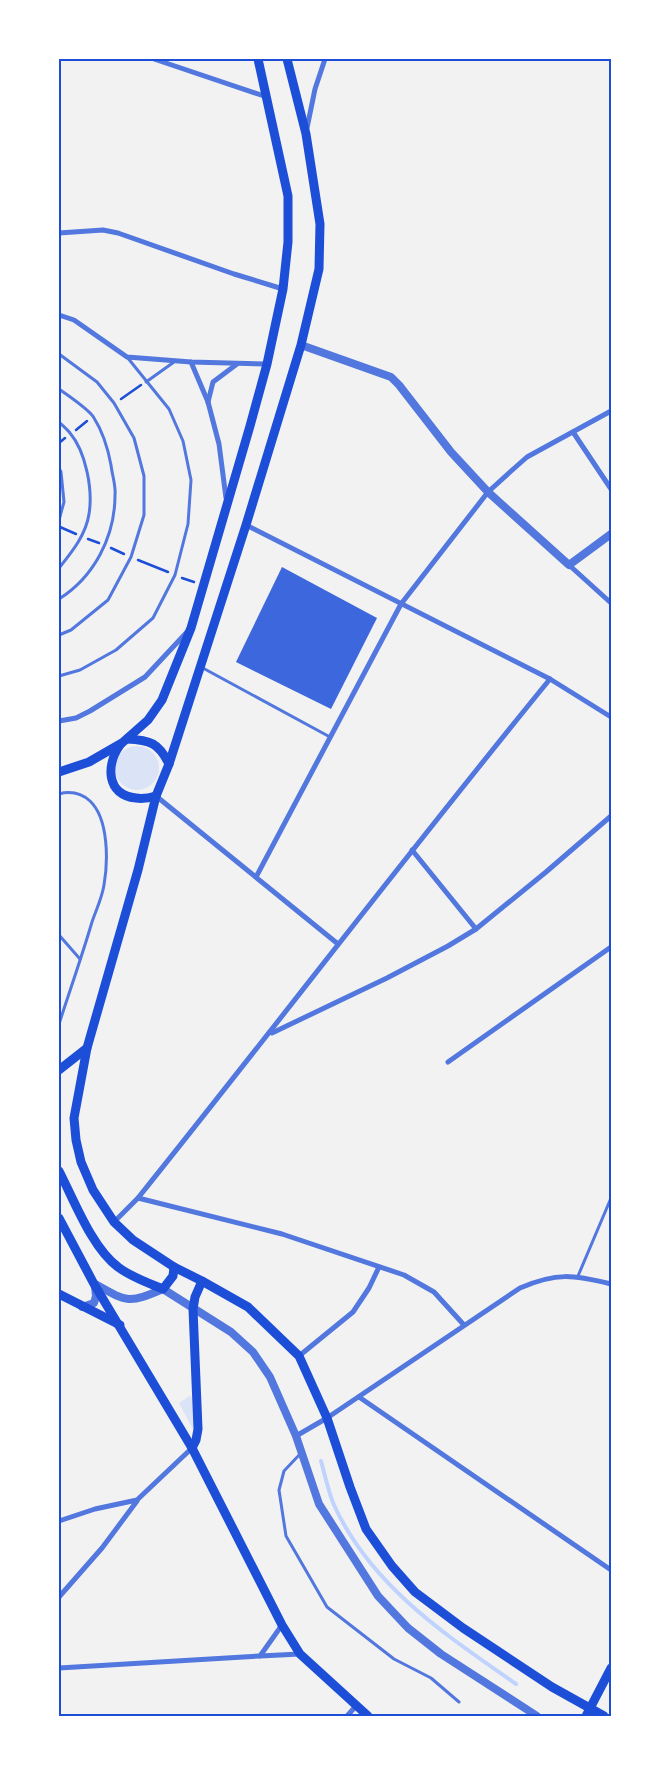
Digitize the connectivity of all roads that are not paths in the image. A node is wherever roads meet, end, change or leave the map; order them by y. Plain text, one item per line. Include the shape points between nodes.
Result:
1 (154, 59) edge
2 (258, 59) edge
3 (287, 59) edge
4 (325, 59) edge
5 (268, 97) junction
6 (306, 134) junction
7 (59, 233) edge
8 (283, 289) junction
9 (59, 315) edge
10 (301, 345) junction
11 (59, 354) edge
12 (127, 357) junction
13 (176, 360) junction
14 (191, 362) junction
15 (238, 364) junction
16 (267, 364) junction
17 (146, 382) junction
18 (59, 389) edge
19 (208, 402) junction
20 (611, 411) edge
21 (59, 422) edge
22 (573, 432) junction
23 (59, 468) edge
24 (611, 489) edge
25 (488, 492) junction
26 (227, 505) junction
27 (59, 520) edge
28 (246, 525) junction
29 (611, 534) edge
30 (569, 565) junction
31 (59, 568) edge
32 (59, 599) edge
33 (611, 603) edge
34 (401, 604) junction
35 (191, 628) junction
36 (59, 635) edge
37 (200, 667) junction
38 (59, 676) edge
39 (550, 679) junction
40 (611, 717) edge
41 (59, 721) edge
42 (330, 737) junction
43 (125, 741) junction
44 (168, 764) junction
45 (59, 772) edge
46 (59, 794) edge
47 (156, 796) junction
48 (611, 816) edge
49 (412, 850) junction
50 (256, 877) junction
51 (476, 929) junction
52 (59, 935) edge
53 (338, 944) junction
54 (611, 947) edge
55 (81, 959) junction
56 (59, 1024) edge
57 (269, 1034) junction
58 (87, 1048) junction
59 (448, 1062) dead end
60 (59, 1070) edge
61 (59, 1171) edge
62 (138, 1198) junction
63 (611, 1198) edge
64 (59, 1218) edge
65 (114, 1222) junction
66 (174, 1267) junction
67 (379, 1267) junction
68 (578, 1276) junction
69 (202, 1281) junction
70 (94, 1284) junction
71 (611, 1284) edge
72 (163, 1289) junction
73 (59, 1294) edge
74 (82, 1307) junction
75 (193, 1309) junction
76 (464, 1325) junction
77 (120, 1326) junction
78 (299, 1356) junction
79 (359, 1397) junction
80 (327, 1418) junction
81 (296, 1436) junction
82 (192, 1448) junction
83 (302, 1453) junction
84 (137, 1500) junction
85 (59, 1521) edge
86 (611, 1570) edge
87 (59, 1598) edge
88 (282, 1625) junction
89 (300, 1654) junction
90 (260, 1656) junction
91 (59, 1668) edge
92 (611, 1668) edge
93 (459, 1702) dead end
94 (356, 1706) junction
95 (588, 1712) edge
96 (346, 1716) edge
97 (368, 1716) edge
98 (537, 1716) edge
99 (604, 1716) edge

1 - 5 street
2 - 5 main road
3 - 6 main road
4 - 6 street
5 - 8 main road via 288,196
6 - 10 main road via 320,224 319,269
7 - 8 street via 103,230 118,233
8 - 16 main road
9 - 12 street via 74,320
10 - 25 street via 391,378
10 - 28 main road
11 - 36 lane via 97,382 114,403 134,438 144,476 144,515 131,557 108,600 71,630
12 - 13 street
12 - 17 lane
13 - 14 street
13 - 17 lane
14 - 15 street
14 - 19 street
15 - 16 street
15 - 19 street via 213,382
16 - 26 main road
17 - 38 lane via 169,409 183,441 190,480 188,524 175,575 153,618 116,650 80,670
18 - 32 lane via 94,416 108,449 116,493 105,546 90,571
19 - 26 street via 220,444
20 - 22 street
21 - 31 lane via 71,434 84,460 89,485 89,515 81,536
22 - 24 street
22 - 25 street via 527,457
23 - 27 lane via 64,502
25 - 30 street
25 - 34 street
26 - 35 main road
28 - 34 street
28 - 37 main road
29 - 30 street
30 - 33 street
34 - 39 street
34 - 42 street
35 - 41 street via 145,677 90,711
35 - 43 main road via 162,700 148,720
37 - 42 lane
37 - 44 main road
39 - 40 street
39 - 49 street
42 - 50 street
43 - 44 main road via 150,742 158,746
43 - 45 main road via 88,762
43 - 47 main road via 111,761 112,781 125,795 135,798
44 - 47 main road
46 - 55 lane via 69,791 93,804 99,812 107,850 104,886
47 - 50 street
47 - 58 main road
48 - 51 street
49 - 51 street
49 - 53 street
50 - 53 street
51 - 57 street via 387,978
52 - 55 lane
53 - 57 street
54 - 59 street
55 - 56 lane
57 - 62 street
58 - 60 main road
58 - 65 main road via 74,1118 76,1140 93,1190
61 - 72 main road via 104,1255 132,1276
62 - 65 street
62 - 67 street via 282,1234
63 - 68 lane
64 - 70 main road
65 - 66 main road via 133,1240
66 - 69 main road
66 - 72 main road via 173,1276
67 - 76 street via 404,1275 434,1292
67 - 78 street via 353,1312
68 - 71 street
68 - 76 street via 540,1279 520,1288
69 - 75 main road
69 - 78 main road via 248,1307
70 - 72 street via 128,1300 140,1299
70 - 74 street via 94,1303
70 - 77 main road
72 - 75 street
73 - 74 main road
74 - 77 main road
75 - 81 street via 231,1332 253,1352 270,1377
75 - 82 main road via 198,1429
76 - 79 street
77 - 82 main road
78 - 80 main road
79 - 80 street
79 - 86 street
80 - 81 street
80 - 95 main road via 366,1529 415,1592
81 - 83 street
82 - 84 street
82 - 88 main road
83 - 93 lane via 284,1471 279,1490 286,1536 327,1607 394,1659 431,1678
83 - 98 street via 319,1504 378,1596 408,1628 441,1654
84 - 85 street
84 - 87 street via 102,1548
88 - 89 main road
88 - 90 street
89 - 90 street
89 - 94 main road
90 - 91 street
92 - 95 main road
94 - 96 street
94 - 97 main road
95 - 99 main road

